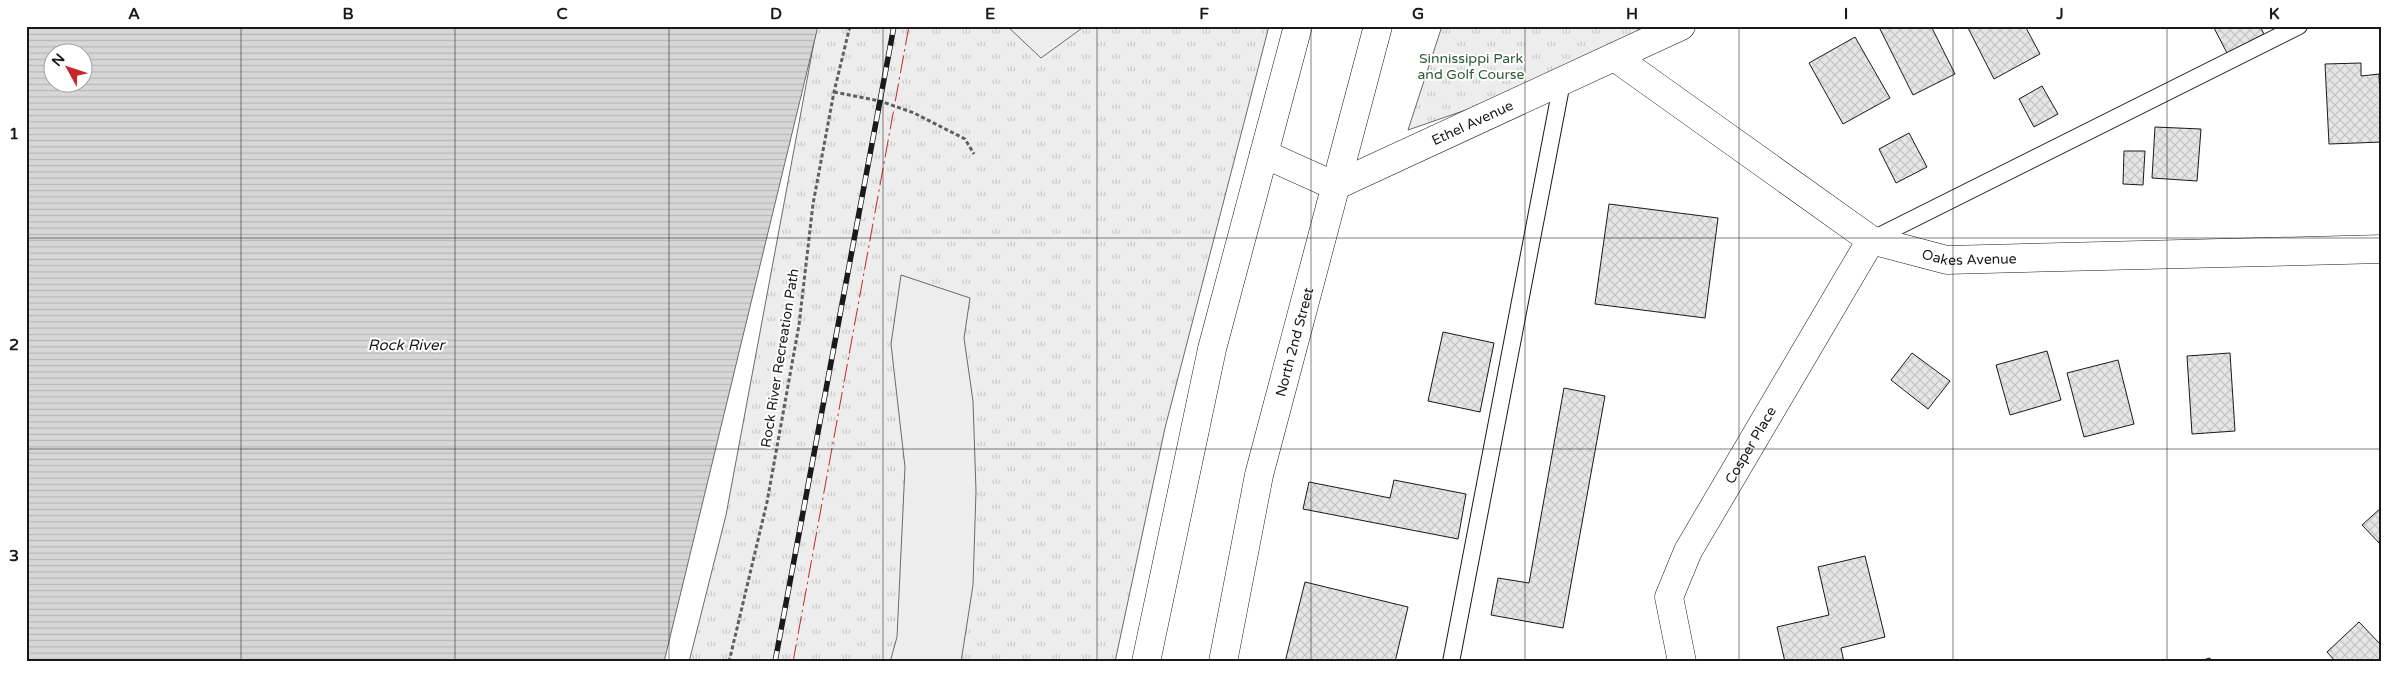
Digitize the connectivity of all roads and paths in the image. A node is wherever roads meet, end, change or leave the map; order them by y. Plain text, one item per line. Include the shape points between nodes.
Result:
1 (850, 26) edge
2 (1298, 26) edge
3 (1378, 26) edge
4 (1640, 26) edge
5 (1681, 26) edge
6 (2300, 26) edge
7 (1616, 58) junction
8 (1562, 82) junction
9 (834, 92) junction
10 (974, 154) dead end
11 (1264, 154) junction
12 (1335, 186) junction
13 (1871, 240) junction
14 (2382, 249) edge
15 (729, 662) edge
16 (1146, 662) edge
17 (1223, 662) edge
18 (1452, 662) edge
19 (1682, 662) edge

1 - 9 path, Rock River Recreation Path
2 - 11 street
3 - 12 street, North 2nd Street
4 - 7 street
5 - 7 street, Ethel Avenue
6 - 13 lane
7 - 8 street, Ethel Avenue
7 - 13 street, Oakes Avenue
8 - 12 street, Ethel Avenue
8 - 18 lane
9 - 10 path via 880,101 914,113 965,139
9 - 15 path, Rock River Recreation Path via 813,204 799,325 768,492
11 - 12 street
11 - 16 street via 1212,349
12 - 17 street, North 2nd Street via 1259,475
13 - 14 street, Oakes Avenue via 1947,260
13 - 19 street, Cosper Place via 1688,551 1669,597

